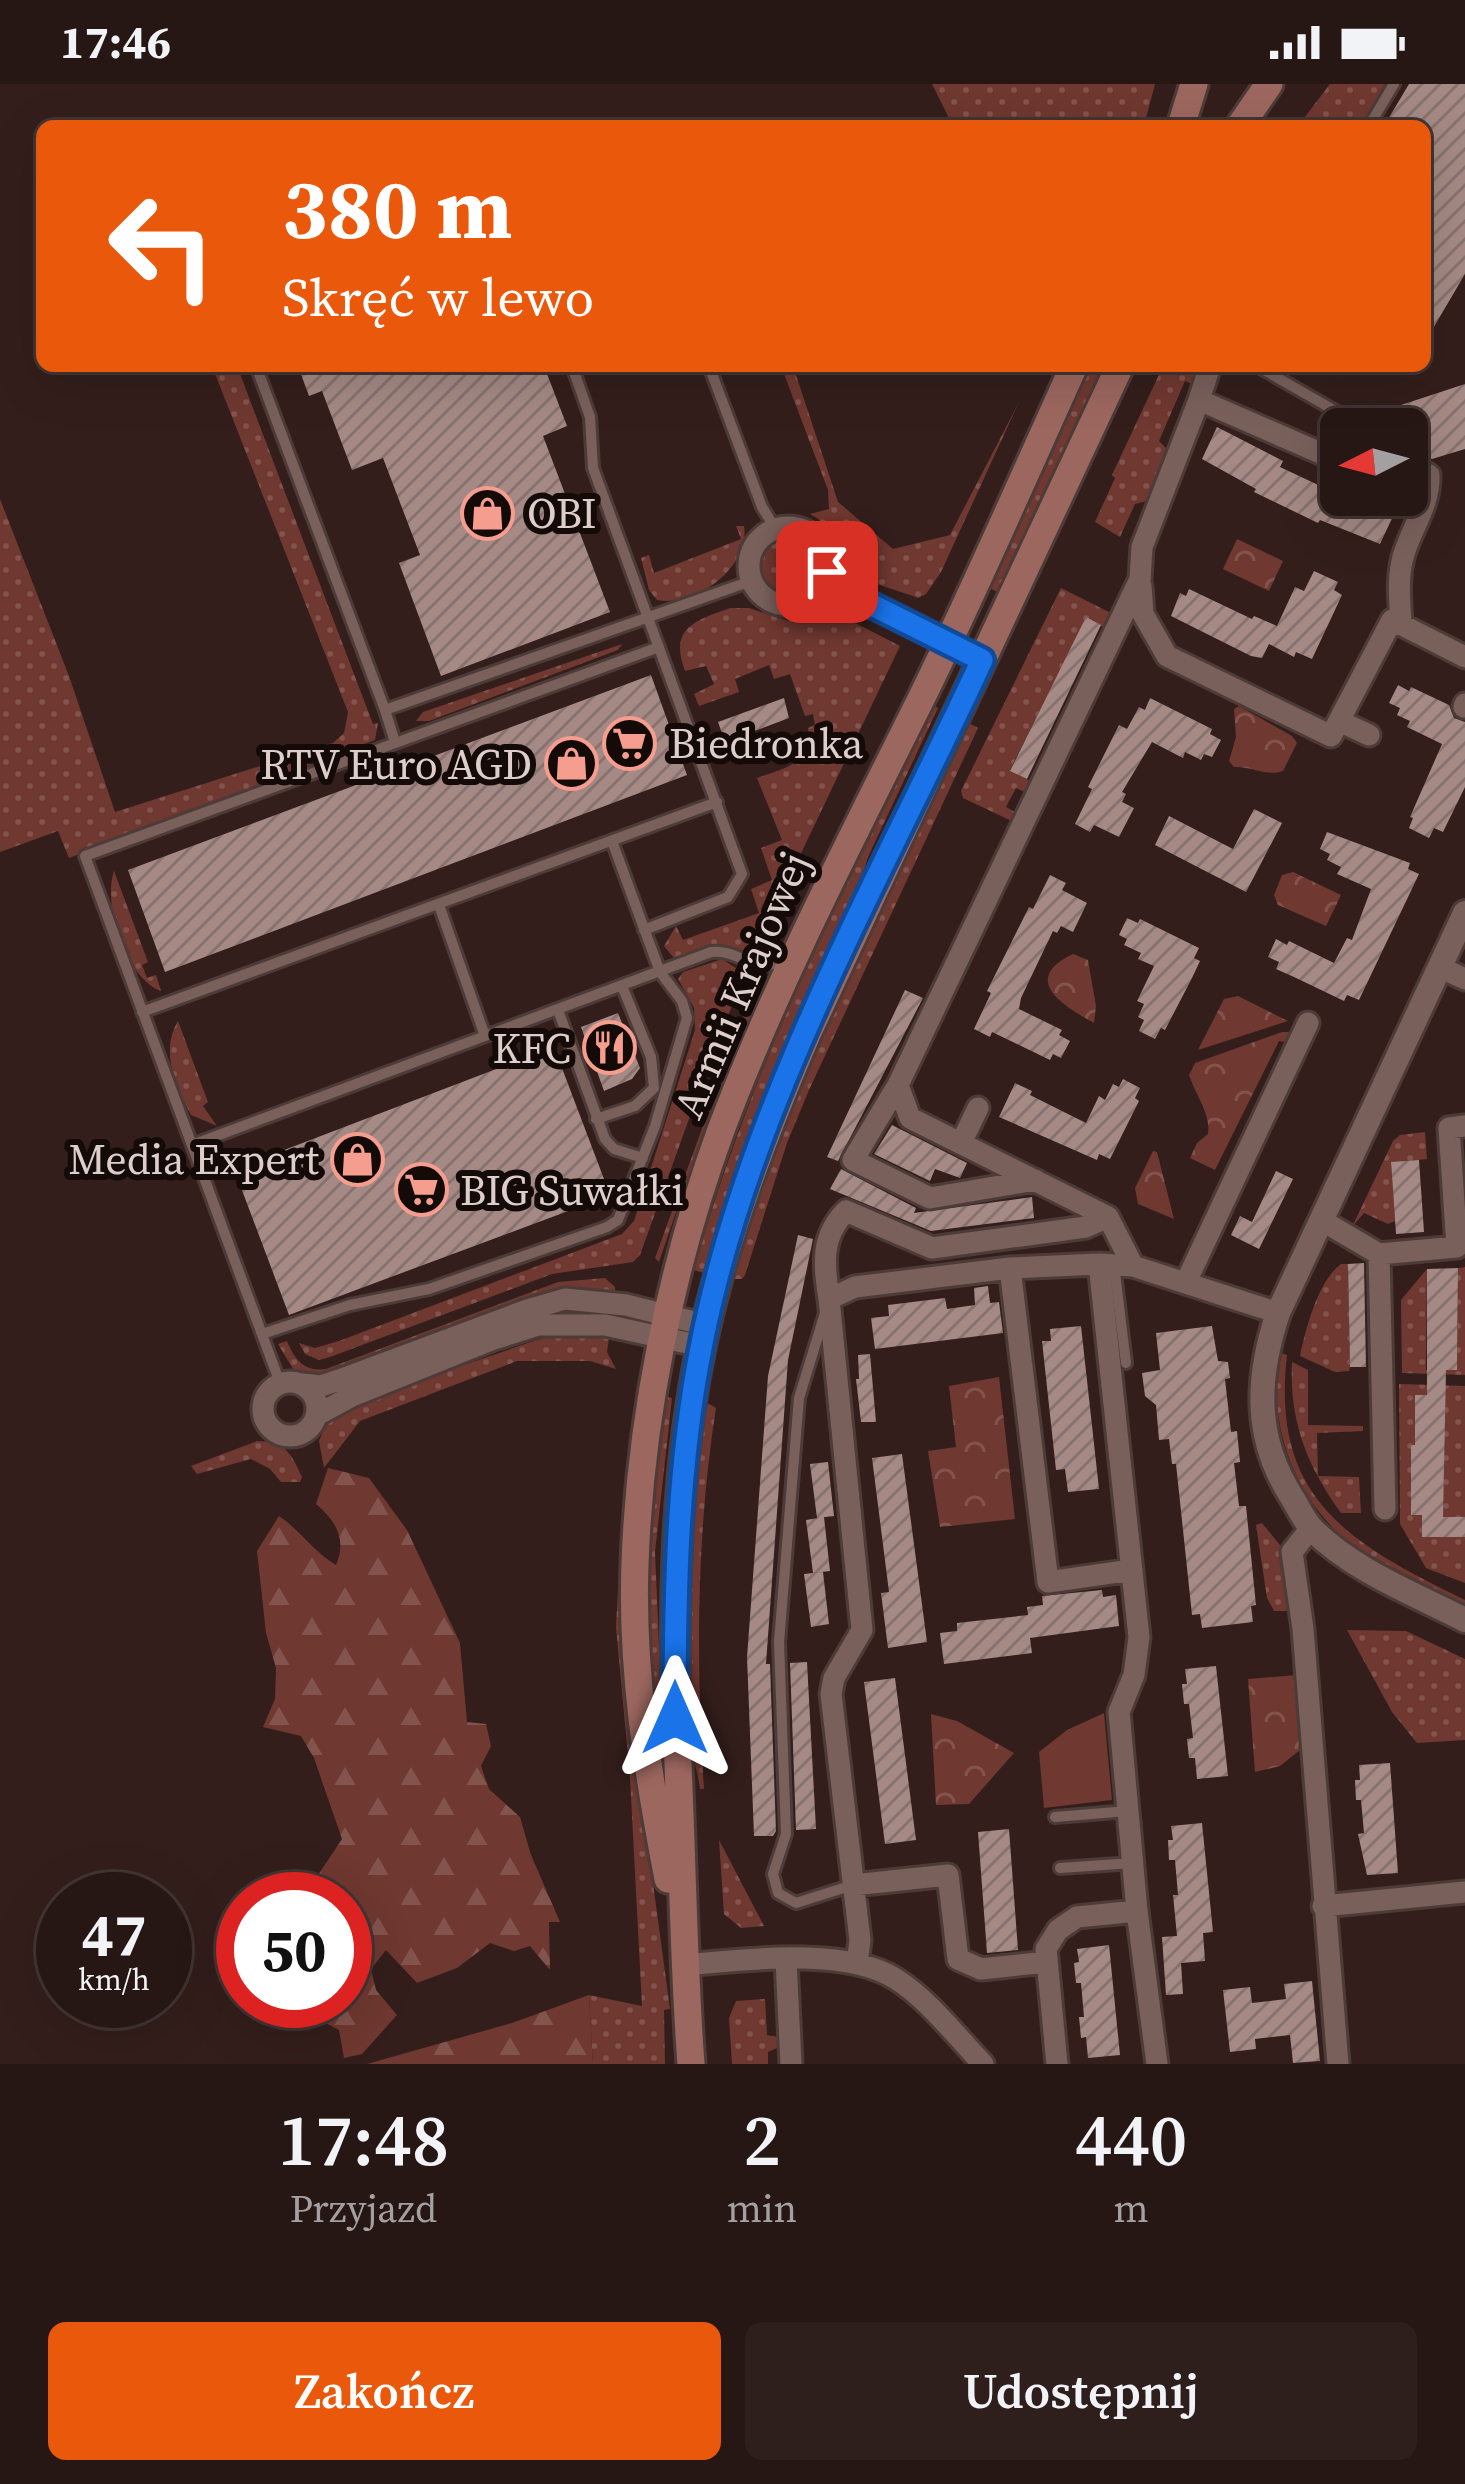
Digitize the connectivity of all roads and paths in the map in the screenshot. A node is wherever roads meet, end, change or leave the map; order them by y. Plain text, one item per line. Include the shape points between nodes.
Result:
1 (1194, 84) edge
2 (1269, 84) edge
3 (1394, 84) edge
4 (1183, 120) edge
5 (1244, 120) edge
6 (1373, 120) edge
7 (258, 372) edge
8 (574, 372) edge
9 (711, 372) edge
10 (1071, 372) edge
11 (1117, 372) edge
12 (1208, 372) edge
13 (1267, 372) edge
14 (1199, 400) junction
15 (1329, 408) edge
16 (1320, 453) edge
17 (1420, 516) edge
18 (775, 528) junction
19 (1140, 579) junction
20 (751, 580) junction
21 (824, 581) junction
22 (647, 617) junction
23 (1401, 625) junction
24 (948, 642) junction
25 (659, 646) junction
26 (1465, 657) edge
27 (982, 660) junction
28 (385, 710) junction
29 (1339, 721) junction
30 (1369, 735) dead end
31 (395, 742) junction
32 (717, 802) junction
33 (860, 818) junction
34 (612, 841) junction
35 (440, 904) junction
36 (1465, 913) edge
37 (644, 930) junction
38 (1439, 968) junction
39 (661, 972) junction
40 (1465, 980) edge
41 (622, 986) junction
42 (558, 1010) junction
43 (142, 1012) junction
44 (1308, 1023) dead end
45 (485, 1036) junction
46 (898, 1085) junction
47 (978, 1108) dead end
48 (596, 1119) junction
49 (1465, 1126) edge
50 (961, 1143) junction
51 (192, 1145) junction
52 (643, 1158) junction
53 (1035, 1180) junction
54 (1108, 1217) junction
55 (1321, 1220) junction
56 (1378, 1254) junction
57 (1115, 1265) junction
58 (1010, 1268) junction
59 (1186, 1282) junction
60 (830, 1299) junction
61 (1278, 1313) junction
62 (667, 1327) junction
63 (262, 1334) junction
64 (704, 1336) junction
65 (1126, 1364) dead end
66 (291, 1384) junction
67 (317, 1415) junction
68 (1385, 1509) dead end
69 (1311, 1528) junction
70 (1132, 1570) junction
71 (1465, 1620) edge
72 (1128, 1810) junction
73 (1055, 1817) dead end
74 (1133, 1863) junction
75 (1060, 1868) dead end
76 (853, 1885) junction
77 (1465, 1892) edge
78 (1323, 1906) junction
79 (1137, 1911) junction
80 (786, 1960) junction
81 (1047, 1962) junction
82 (857, 1964) junction
83 (684, 1965) junction
84 (692, 2064) edge
85 (791, 2064) edge
86 (983, 2064) edge
87 (1057, 2064) edge
88 (1157, 2064) edge
89 (1338, 2064) edge

1 - 4 main road
2 - 5 main road
3 - 6 lane
7 - 28 lane
8 - 22 lane via 590,417 593,467
9 - 18 lane
10 - 24 main road, Armii Krajowej
11 - 27 main road, Armii Krajowej
12 - 14 street
13 - 15 lane
14 - 16 street
14 - 19 street via 1142,547
17 - 23 street via 1398,587
18 - 20 street via 752,549
18 - 21 street via 793,526 816,538 826,554
19 - 29 street via 1143,614 1167,656 1331,736
19 - 46 street
20 - 21 street via 765,598 787,605 810,599
20 - 22 lane
21 - 24 street
22 - 25 lane
22 - 28 lane
23 - 26 street
23 - 29 street via 1392,620
24 - 27 street
24 - 33 main road, Armii Krajowej
25 - 31 lane
25 - 32 lane
27 - 64 main road, Armii Krajowej via 766,1129
28 - 31 lane
29 - 30 street
31 - 43 lane via 86,856
32 - 34 lane
32 - 37 lane via 740,881 715,904
33 - 39 lane via 779,962 763,968 716,950
33 - 62 main road, Armii Krajowej via 728,1114
34 - 35 lane
34 - 37 lane
35 - 43 lane
35 - 45 lane
36 - 38 street
37 - 39 lane
38 - 40 street
38 - 55 street
39 - 41 lane
39 - 52 lane via 686,1009 687,1027
41 - 42 lane
41 - 48 lane via 651,1057 654,1088 635,1106
42 - 45 lane
42 - 48 lane
43 - 51 lane
44 - 59 street
45 - 51 lane
46 - 50 street via 910,1118
46 - 53 street via 854,1160 930,1198
47 - 50 street
48 - 52 lane via 608,1144
49 - 56 street via 1449,1128 1456,1247
50 - 53 street
51 - 63 lane
52 - 63 lane via 625,1209 608,1227 429,1289
53 - 54 street
54 - 57 street
54 - 60 street via 932,1248 846,1211 830,1226
55 - 56 street
55 - 61 street
56 - 68 street
57 - 58 street
57 - 59 street
57 - 65 lane
57 - 70 street
58 - 60 street via 855,1286
58 - 70 street via 1048,1582
59 - 61 street
60 - 76 street via 862,1630 831,1694
60 - 76 lane via 800,1398 779,1642 786,1834 773,1874 778,1893 796,1903
61 - 69 street via 1259,1401 1266,1448
62 - 64 street
62 - 66 street via 599,1300 553,1301 321,1386
62 - 67 street via 538,1325
62 - 83 main road, Armii Krajowej via 643,1479 635,1627 641,1717
63 - 66 lane
64 - 83 main road, Armii Krajowej via 676,1566
66 - 67 street via 316,1397
66 - 67 street via 267,1394 263,1411 276,1432 301,1435
69 - 71 street via 1371,1571
69 - 78 street via 1292,1552
70 - 72 street via 1139,1637 1119,1712
72 - 73 lane
72 - 74 street
74 - 75 lane
74 - 79 street
76 - 81 street via 948,1875 958,1959 981,1969
76 - 82 street
77 - 78 street
78 - 89 street
79 - 81 street via 1077,1917 1058,1930
79 - 88 street
80 - 82 street
80 - 83 street
80 - 85 street
81 - 87 street
82 - 86 street via 894,1977
83 - 84 main road, Armii Krajowej

